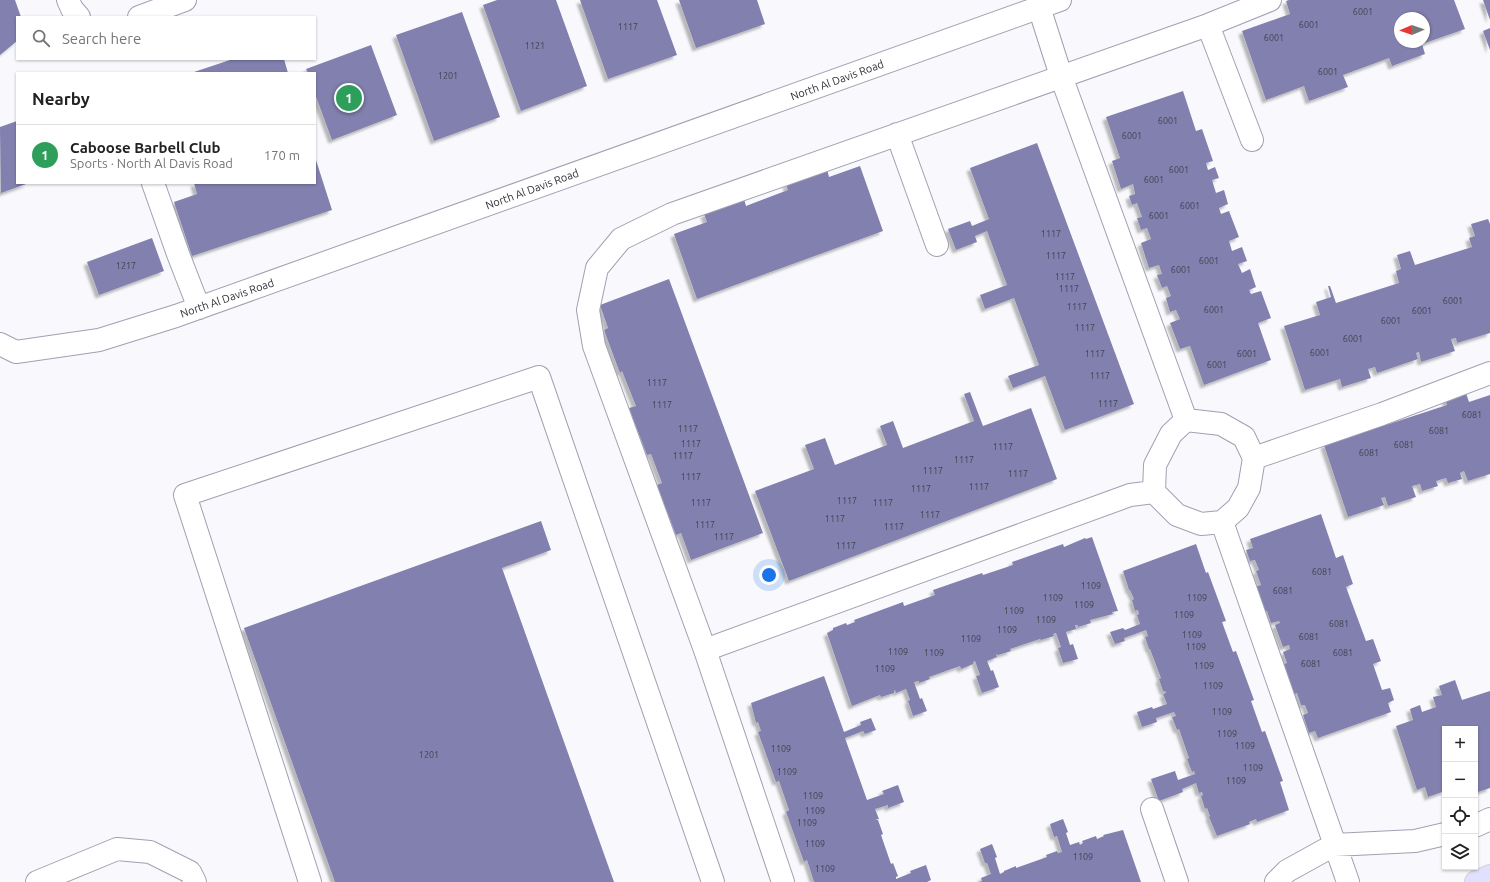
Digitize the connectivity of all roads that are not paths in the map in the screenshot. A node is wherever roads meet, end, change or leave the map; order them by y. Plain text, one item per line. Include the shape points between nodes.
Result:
1 (68, 0) edge
2 (185, 0) edge
3 (1060, 0) edge
4 (1270, 0) edge
5 (1039, 8) junction
6 (78, 16) edge
7 (142, 16) edge
8 (1208, 25) junction
9 (1061, 76) junction
10 (897, 134) junction
11 (1252, 140) dead end
12 (153, 184) edge
13 (936, 245) dead end
14 (199, 308) junction
15 (0, 344) edge
16 (1490, 373) edge
17 (1186, 420) junction
18 (1254, 458) junction
19 (1154, 492) junction
20 (1222, 522) junction
21 (705, 650) junction
22 (1152, 809) dead end
23 (1490, 819) edge
24 (1478, 825) edge
25 (1442, 835) edge
26 (1334, 845) junction
27 (1490, 876) edge
28 (37, 882) edge
29 (195, 882) edge
30 (310, 882) edge
31 (713, 882) edge
32 (783, 882) edge
33 (1177, 882) edge
34 (1276, 882) edge
35 (1348, 882) edge
36 (1476, 882) edge

1 - 6 street
2 - 7 street
3 - 5 street, North Al Davis Road
4 - 8 street
5 - 9 street
5 - 14 street, North Al Davis Road
8 - 9 street
8 - 11 street
9 - 10 street
9 - 17 street
10 - 13 street
10 - 21 street via 672,214 621,239 597,268 588,310 594,346
12 - 14 street
14 - 15 street, North Al Davis Road via 99,340 16,352
16 - 18 street
17 - 18 street via 1221,424 1244,437
17 - 19 street via 1171,434 1155,465
18 - 20 street via 1249,488 1238,508
19 - 20 street via 1177,515 1201,524
19 - 21 street via 1130,495
20 - 26 street
21 - 32 street
22 - 33 street
23 - 24 street
25 - 26 street via 1415,841
26 - 34 street via 1287,871
26 - 35 street
27 - 36 main road
28 - 29 street via 117,849 150,852 190,872
30 - 31 street via 186,495 539,377

